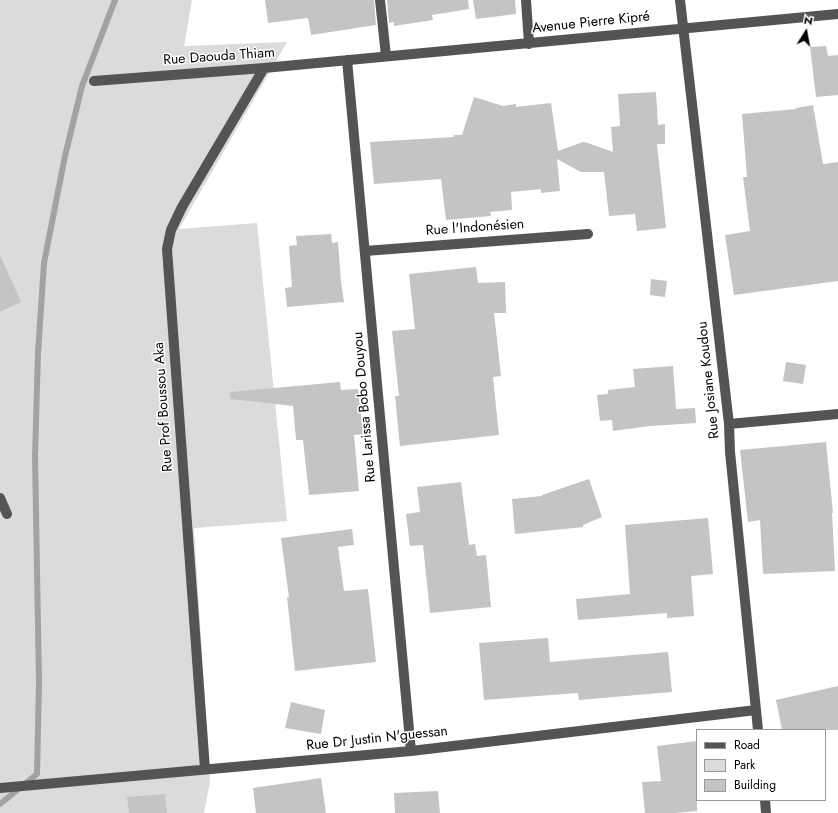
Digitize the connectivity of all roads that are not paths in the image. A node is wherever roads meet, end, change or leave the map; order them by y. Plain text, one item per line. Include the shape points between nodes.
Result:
1 (380, 0) edge
2 (526, 0) edge
3 (680, 0) edge
4 (838, 14) edge
5 (683, 28) junction
6 (529, 44) junction
7 (386, 56) junction
8 (347, 60) junction
9 (264, 68) junction
10 (94, 80) dead end
11 (588, 234) dead end
12 (365, 251) junction
13 (838, 414) edge
14 (729, 424) junction
15 (0, 498) edge
16 (7, 514) dead end
17 (756, 710) junction
18 (758, 729) edge
19 (411, 751) junction
20 (205, 769) junction
21 (0, 788) edge
22 (765, 801) edge
23 (766, 813) edge

1 - 7 street
2 - 6 street
3 - 5 street, Rue Josiane Koudou
4 - 5 street, Avenue Pierre Kipré
5 - 6 street, Avenue Pierre Kipré
5 - 14 street, Rue Josiane Koudou
6 - 7 street, Avenue Pierre Kipré
7 - 8 street, Avenue Pierre Kipré
8 - 9 street, Rue Daouda Thiam
8 - 12 street, Rue Larissa Bobo Douyou
9 - 10 street, Rue Daouda Thiam
9 - 20 street, Rue Prof Boussou Aka via 182,207 171,230 166,249
11 - 12 street, Rue l'Indonésien
12 - 19 street, Rue Larissa Bobo Douyou
13 - 14 street
14 - 17 street, Rue Josiane Koudou
15 - 16 street
17 - 18 street, Rue Josiane Koudou
17 - 19 street, Rue Dr Justin N'guessan
19 - 20 street, Rue Dr Justin N'guessan
20 - 21 street, Rue Dr Justin N'guessan
22 - 23 street

